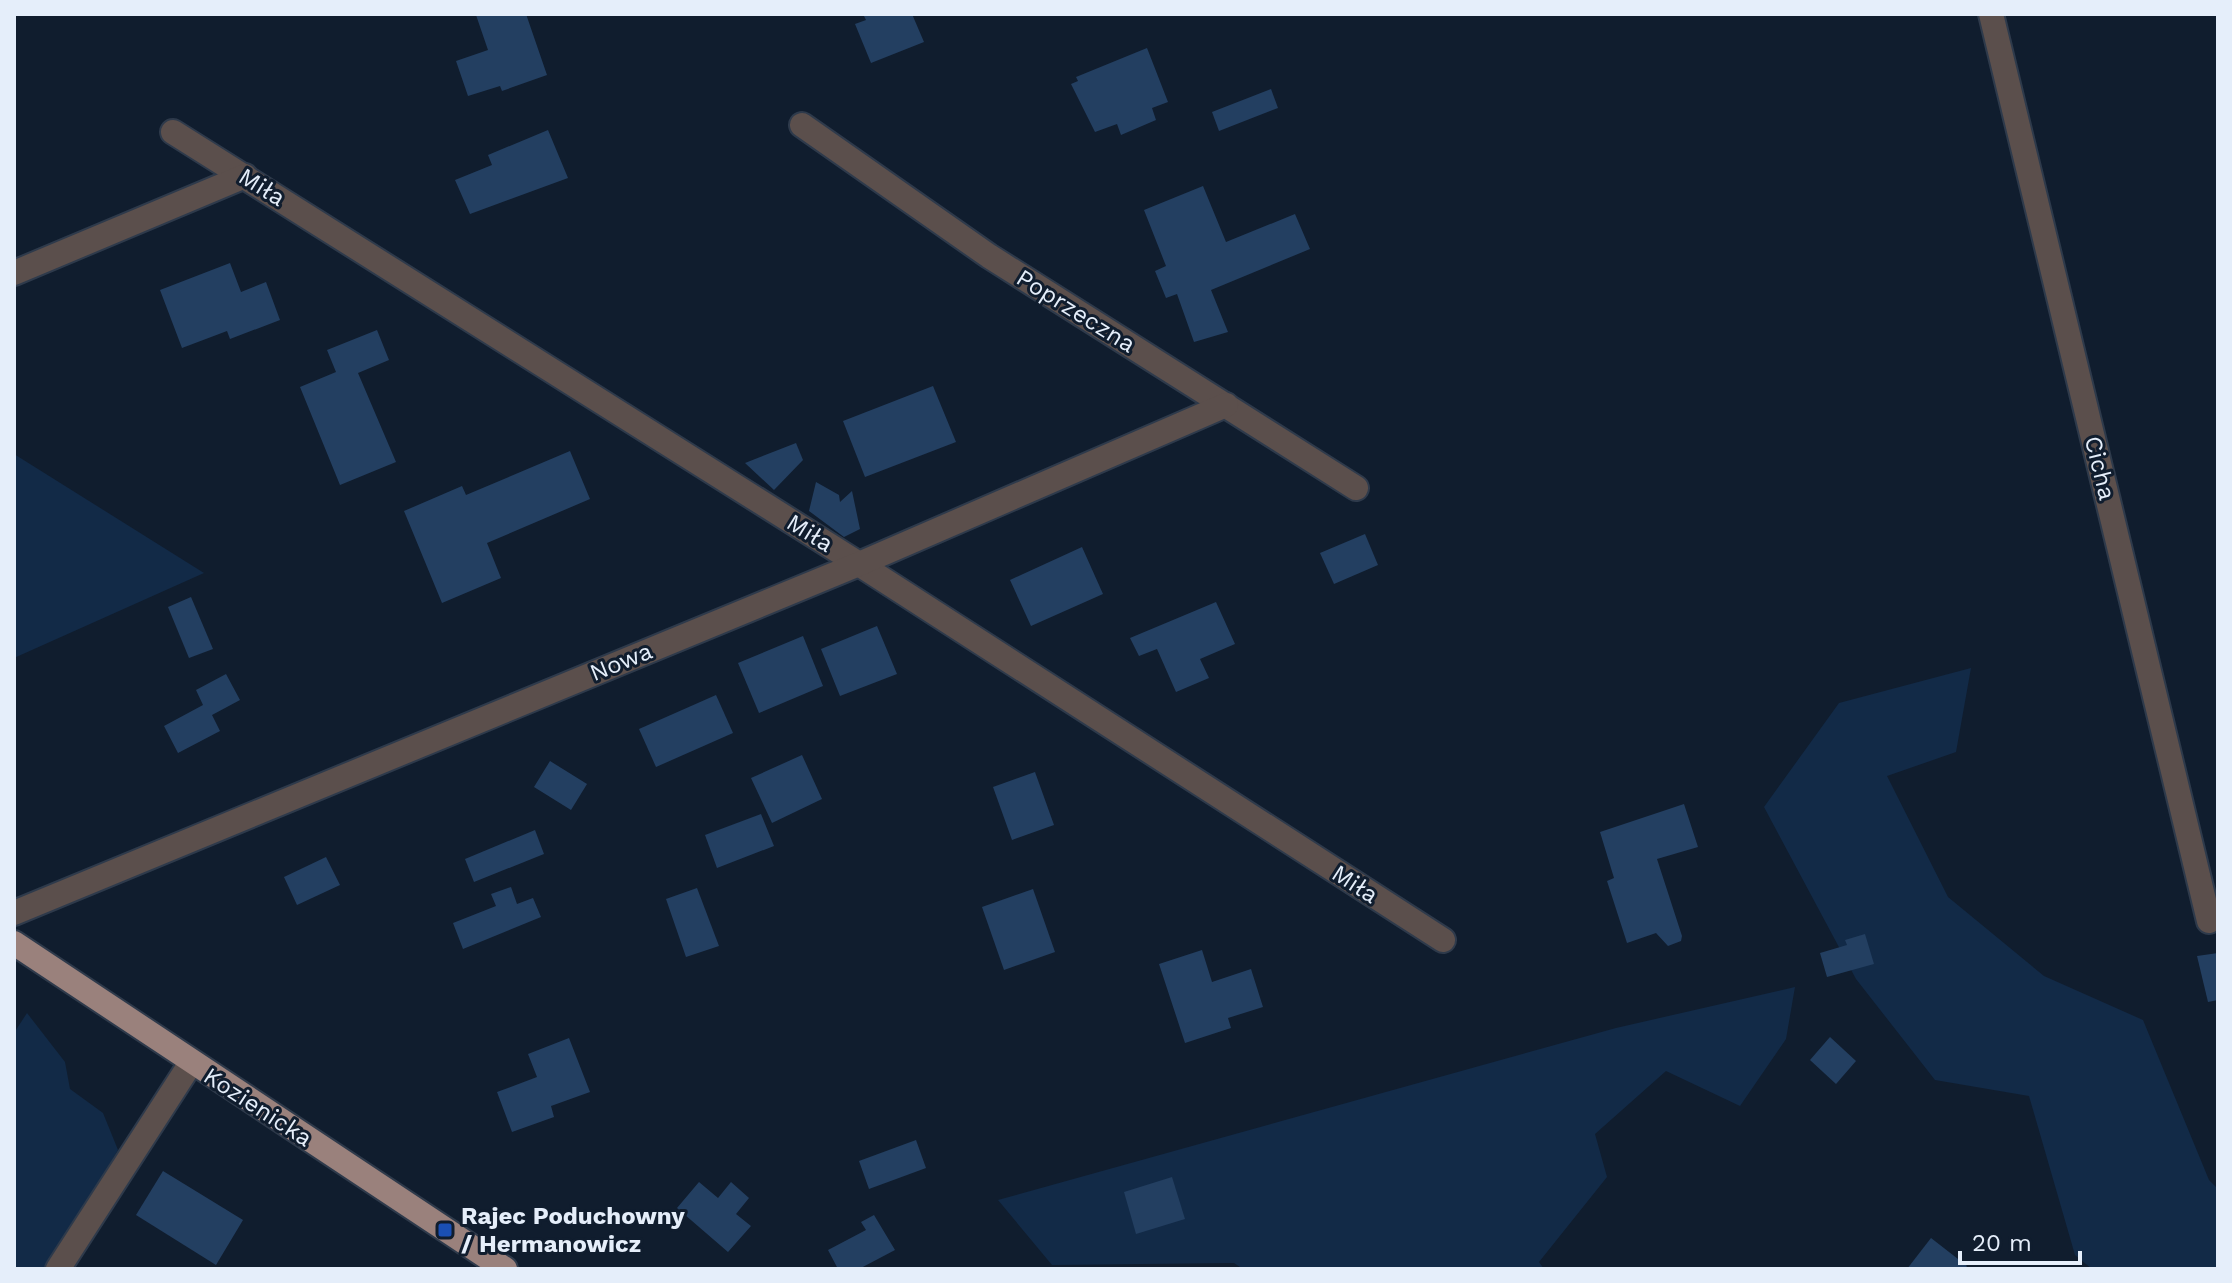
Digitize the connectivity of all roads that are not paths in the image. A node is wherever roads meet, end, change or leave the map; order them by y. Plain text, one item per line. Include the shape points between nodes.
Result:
1 (1991, 14) edge
2 (802, 125) dead end
3 (173, 132) dead end
4 (245, 176) junction
5 (14, 273) edge
6 (1226, 405) junction
7 (1356, 488) dead end
8 (859, 564) junction
9 (14, 913) edge
10 (2209, 921) dead end
11 (1443, 940) dead end
12 (14, 943) edge
13 (191, 1063) junction
14 (58, 1269) edge
15 (505, 1269) edge

1 - 10 street, Cicha
2 - 6 street, Poprzeczna via 989,256
3 - 4 street, Miła
4 - 5 street
4 - 8 street, Miła
6 - 7 street, Poprzeczna
6 - 8 street, Nowa
8 - 9 street, Nowa
8 - 11 street, Miła
12 - 13 main road, Kozienicka
13 - 14 street
13 - 15 main road, Kozienicka

